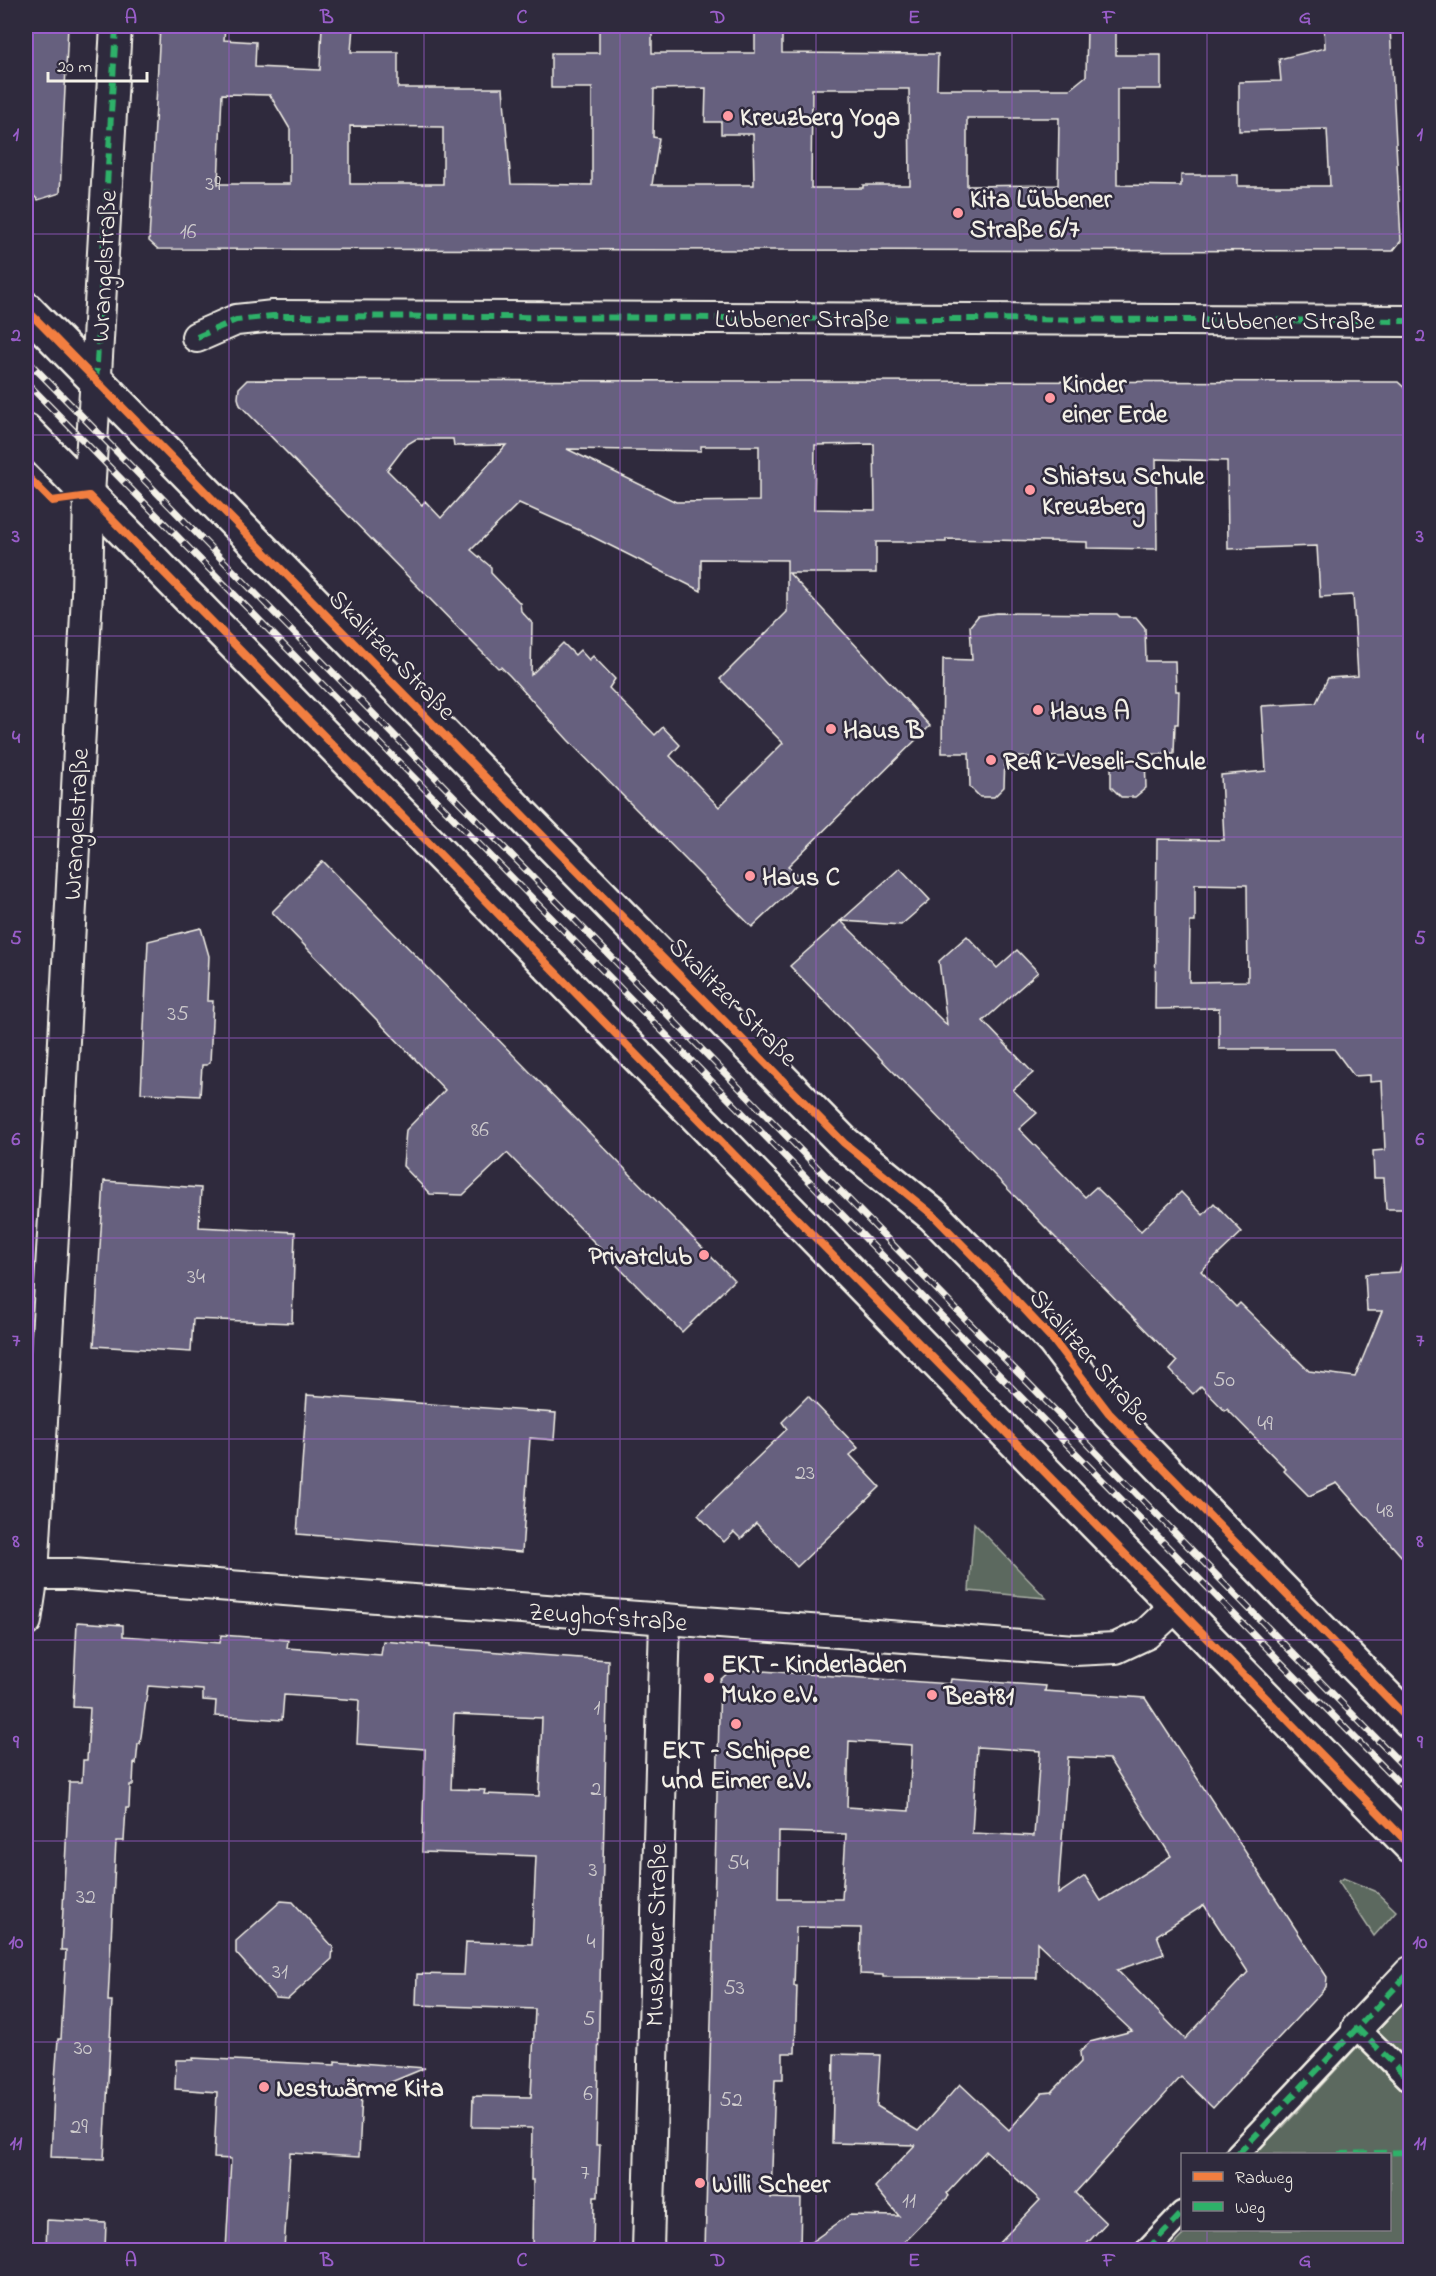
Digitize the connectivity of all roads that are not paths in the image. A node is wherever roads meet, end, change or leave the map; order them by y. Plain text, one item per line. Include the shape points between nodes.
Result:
1 (116, 26) edge
2 (26, 309) edge
3 (1410, 321) edge
4 (197, 337) dead end
5 (96, 381) junction
6 (26, 431) edge
7 (89, 496) junction
8 (29, 1574) edge
9 (1176, 1606) junction
10 (665, 1620) junction
11 (26, 1621) edge
12 (1410, 1720) edge
13 (1410, 1845) edge
14 (1410, 1972) edge
15 (1358, 2028) junction
16 (1410, 2080) edge
17 (1239, 2153) edge
18 (1181, 2214) edge
19 (648, 2250) edge
20 (1147, 2250) edge

1 - 5 street, Wrangelstraße
2 - 5 main road, Skalitzer Straße
3 - 4 street, Lübbener Straße via 273,316 236,320
5 - 7 street, Wrangelstraße
5 - 12 main road, Skalitzer Straße via 844,1143 923,1206 971,1254 1044,1329 1109,1413
6 - 7 main road
7 - 8 street, Wrangelstraße via 69,958
7 - 9 main road
8 - 10 street, Zeughofstraße via 72,1574
8 - 11 street, Wrangelstraße
9 - 10 street, Zeughofstraße via 1146,1634 1116,1648 1074,1650
9 - 13 main road
10 - 19 street, Muskauer Straße
14 - 15 street
15 - 16 street
15 - 17 street
18 - 20 street

